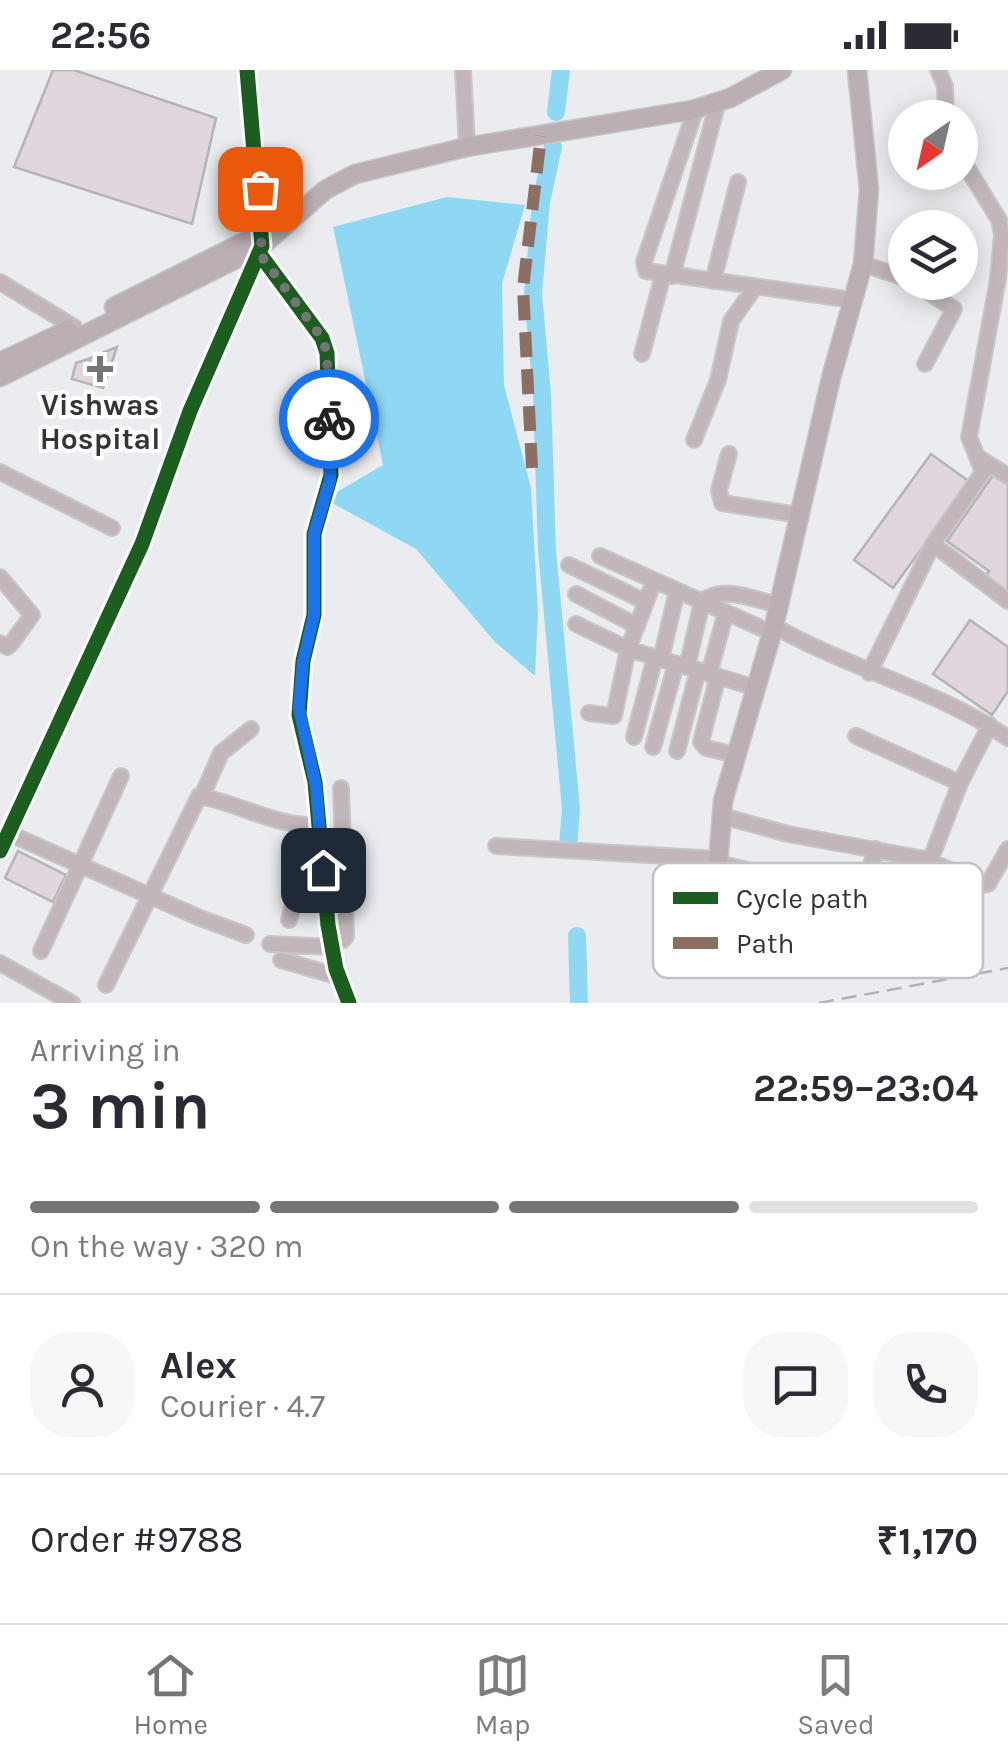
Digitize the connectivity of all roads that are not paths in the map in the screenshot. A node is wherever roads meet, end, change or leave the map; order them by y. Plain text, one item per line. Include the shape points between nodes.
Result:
1 (247, 70) edge
2 (463, 70) edge
3 (782, 70) edge
4 (858, 70) edge
5 (938, 70) edge
6 (946, 100) edge
7 (718, 102) junction
8 (696, 108) junction
9 (467, 147) junction
10 (738, 182) dead end
11 (978, 186) edge
12 (262, 243) junction
13 (863, 264) junction
14 (888, 272) edge
15 (668, 275) junction
16 (0, 282) edge
17 (713, 282) junction
18 (1003, 282) edge
19 (755, 287) junction
20 (853, 300) junction
21 (940, 300) edge
22 (101, 320) junction
23 (74, 327) junction
24 (642, 354) dead end
25 (0, 362) edge
26 (924, 364) dead end
27 (0, 377) edge
28 (694, 440) dead end
29 (729, 454) dead end
30 (977, 457) junction
31 (0, 472) edge
32 (1008, 476) edge
33 (799, 515) junction
34 (112, 528) dead end
35 (933, 544) junction
36 (600, 556) dead end
37 (569, 565) dead end
38 (0, 578) edge
39 (654, 580) junction
40 (677, 591) junction
41 (576, 594) dead end
42 (1008, 601) edge
43 (646, 602) junction
44 (702, 602) junction
45 (779, 604) junction
46 (726, 612) junction
47 (576, 624) dead end
48 (638, 626) junction
49 (773, 629) junction
50 (0, 644) edge
51 (628, 650) junction
52 (686, 667) junction
53 (869, 673) junction
54 (756, 688) junction
55 (590, 712) dead end
56 (990, 725) junction
57 (251, 728) dead end
58 (856, 736) dead end
59 (634, 737) dead end
60 (1008, 738) edge
61 (653, 747) dead end
62 (676, 751) dead end
63 (737, 755) junction
64 (121, 776) dead end
65 (960, 783) junction
66 (340, 788) dead end
67 (202, 796) junction
68 (722, 816) junction
69 (319, 825) junction
70 (8, 833) junction
71 (496, 846) dead end
72 (876, 849) junction
73 (1008, 849) edge
74 (0, 851) edge
75 (718, 861) junction
76 (930, 861) junction
77 (726, 863) edge
78 (872, 863) edge
79 (934, 863) edge
80 (80, 865) junction
81 (323, 870) junction
82 (983, 885) edge
83 (151, 896) junction
84 (289, 920) dead end
85 (246, 935) dead end
86 (270, 944) dead end
87 (331, 944) junction
88 (41, 952) dead end
89 (282, 960) dead end
90 (0, 962) edge
91 (340, 977) junction
92 (106, 985) dead end
93 (72, 1003) edge
94 (350, 1003) edge

1 - 12 street
2 - 9 street
3 - 7 main road
4 - 13 main road via 869,190
5 - 6 street
7 - 8 main road
7 - 15 street
8 - 9 main road
8 - 15 street via 644,262 646,271
9 - 12 main road via 355,174 325,190
10 - 17 street
11 - 18 street via 999,220
12 - 22 main road
12 - 69 street via 327,353 330,475 314,534 314,615 299,708
12 - 70 street via 142,544
13 - 14 street
13 - 20 main road
15 - 17 street
15 - 24 street
16 - 23 street
17 - 19 street
18 - 30 street via 969,438
19 - 20 street
19 - 28 street via 731,321 718,380
20 - 33 main road
21 - 26 street via 954,309
22 - 23 main road
22 - 27 main road
23 - 25 main road
29 - 33 street via 722,503
30 - 32 street
30 - 35 street via 981,476
31 - 34 street
33 - 45 main road
35 - 42 street
35 - 53 street
36 - 39 street
37 - 43 street
38 - 50 street via 32,615 11,644
39 - 40 street
39 - 43 street
40 - 44 street
40 - 52 street
41 - 48 street
43 - 48 street
44 - 45 street via 720,592
44 - 46 street
44 - 52 street
45 - 49 main road
46 - 49 street
46 - 52 street
47 - 51 street
48 - 51 street
49 - 53 street
49 - 54 main road
51 - 52 street
51 - 55 street via 614,716
52 - 54 street
52 - 59 street
52 - 61 street
52 - 62 street
52 - 63 street via 700,742
53 - 56 street
54 - 63 main road
56 - 60 street
56 - 65 street
57 - 67 street via 221,752
58 - 65 street
63 - 68 main road
64 - 80 street
65 - 76 street
66 - 87 street via 346,936
67 - 69 street via 295,826
67 - 83 street
68 - 72 street
68 - 75 main road
69 - 81 street
70 - 74 street
70 - 80 street
71 - 75 street
72 - 76 street
72 - 78 street
73 - 82 street
75 - 77 street
76 - 79 street
80 - 83 street
80 - 88 street
81 - 84 street via 303,869
81 - 87 street
83 - 85 street
83 - 92 street
86 - 87 street
87 - 91 street
89 - 91 street
90 - 93 street
91 - 94 street

